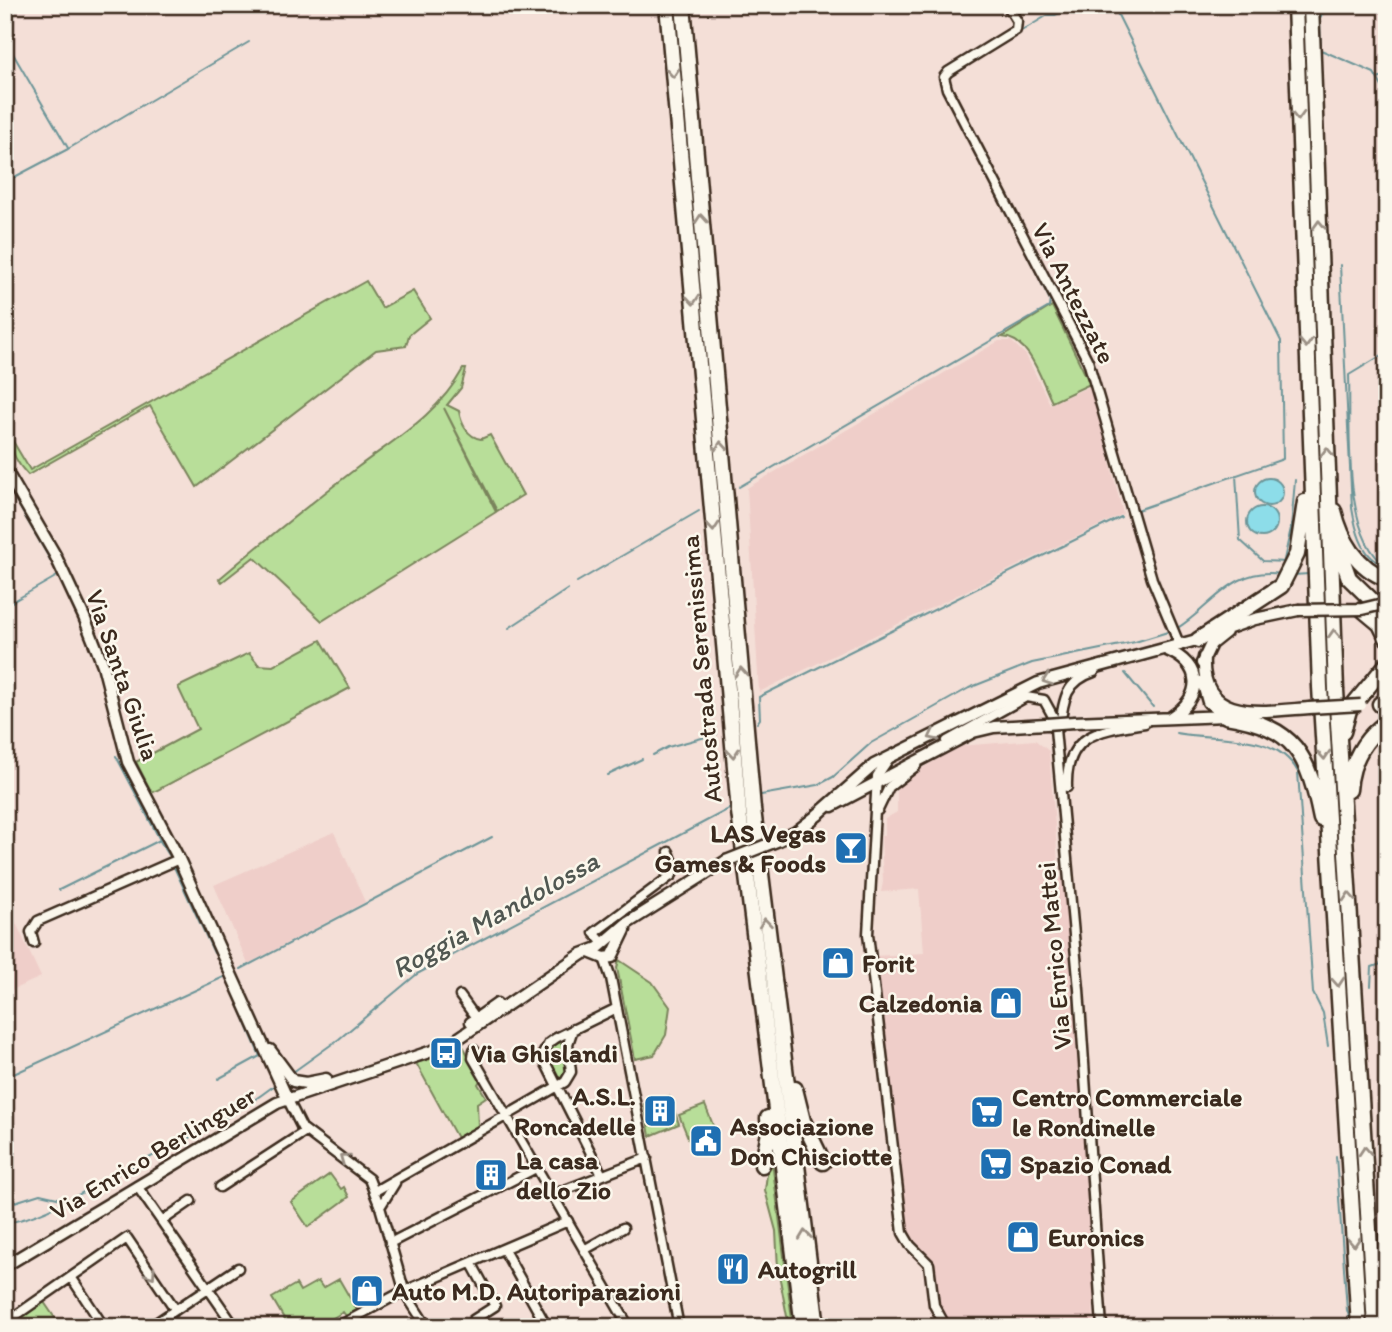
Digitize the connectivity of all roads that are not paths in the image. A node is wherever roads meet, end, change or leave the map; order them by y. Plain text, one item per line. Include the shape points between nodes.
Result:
1 (667, 5) edge
2 (683, 5) edge
3 (1007, 5) edge
4 (1295, 5) edge
5 (1312, 5) edge
6 (5, 469) edge
7 (1311, 470) junction
8 (1327, 478) junction
9 (1339, 573) junction
10 (1376, 573) edge
11 (1387, 603) edge
12 (1362, 608) junction
13 (1387, 615) edge
14 (1234, 627) junction
15 (1387, 638) edge
16 (1198, 640) junction
17 (1178, 641) junction
18 (1167, 650) junction
19 (1136, 656) junction
20 (1204, 657) junction
21 (1387, 664) edge
22 (1384, 703) edge
23 (1262, 711) junction
24 (1226, 716) junction
25 (1165, 719) junction
26 (1387, 722) edge
27 (963, 737) junction
28 (927, 754) junction
29 (897, 755) junction
30 (1060, 760) junction
31 (1341, 761) junction
32 (884, 771) junction
33 (876, 782) junction
34 (856, 791) junction
35 (816, 816) junction
36 (875, 816) junction
37 (669, 852) dead end
38 (179, 859) junction
39 (1347, 865) junction
40 (1331, 866) junction
41 (34, 943) dead end
42 (604, 950) junction
43 (762, 955) junction
44 (1079, 989) junction
45 (460, 996) dead end
46 (497, 1003) dead end
47 (617, 1008) junction
48 (473, 1026) junction
49 (573, 1029) junction
50 (556, 1038) junction
51 (262, 1042) junction
52 (568, 1044) junction
53 (343, 1079) junction
54 (556, 1087) junction
55 (287, 1098) junction
56 (508, 1116) junction
57 (306, 1131) junction
58 (647, 1158) junction
59 (823, 1162) dead end
60 (762, 1165) dead end
61 (536, 1168) junction
62 (602, 1174) junction
63 (397, 1180) junction
64 (137, 1186) junction
65 (220, 1187) dead end
66 (375, 1191) junction
67 (552, 1195) junction
68 (191, 1201) dead end
69 (380, 1207) junction
70 (162, 1221) junction
71 (568, 1221) junction
72 (623, 1228) dead end
73 (390, 1243) junction
74 (504, 1250) junction
75 (584, 1250) junction
76 (472, 1264) junction
77 (5, 1266) edge
78 (237, 1268) dead end
79 (71, 1277) junction
80 (208, 1288) junction
81 (405, 1293) junction
82 (175, 1310) junction
83 (473, 1321) dead end
84 (5, 1323) edge
85 (104, 1327) edge
86 (150, 1327) edge
87 (234, 1327) edge
88 (337, 1327) edge
89 (427, 1327) edge
90 (547, 1327) edge
91 (629, 1327) edge
92 (679, 1327) edge
93 (803, 1327) edge
94 (817, 1327) edge
95 (946, 1327) edge
96 (1101, 1327) edge
97 (1359, 1327) edge
98 (1376, 1327) edge

1 -> 43 highway, Autostrada Serenissima via 738,799
43 -> 2 highway, Autostrada Serenissima
3 - 17 street, Via Antezzate via 1017,21 1016,30 948,72 944,77 947,89 1088,361 1152,579
4 -> 7 highway
8 -> 5 highway
6 - 38 street, Via Santa Giulia via 85,617 103,665 128,762
7 - 16 highway via 1297,554 1289,573 1276,591
7 -> 40 highway
8 - 9 highway
8 - 10 highway via 1342,536
9 - 13 highway
31 -> 9 highway
11 - 12 street, bridge
12 - 14 street, bridge via 1298,610
12 - 15 highway via 1380,624
14 - 16 street
14 - 20 street via 1217,637
16 - 17 street
17 - 18 street
18 - 19 street
18 - 25 street via 1189,665 1195,684 1190,701
19 -> 29 street via 1038,683
19 - 30 street via 1071,685 1062,710
20 - 23 street via 1205,678 1222,702 1237,710
20 - 24 street via 1201,677 1205,695 1213,708
21 - 31 highway via 1349,710
22 - 23 street, bridge
23 - 24 street
24 - 25 street
24 - 40 highway via 1267,725 1300,752 1311,775
25 - 27 street, bridge via 994,727
25 - 44 street via 1100,730 1078,746 1069,765 1066,782
26 - 39 highway via 1365,742 1353,767
27 - 28 street
27 - 36 street via 894,781
28 - 30 street via 1031,696 1044,700 1052,712
28 - 32 street
29 - 32 street
29 - 35 street via 862,774
30 - 44 street, Via Enrico Mattei
31 - 39 highway
32 - 33 street
33 - 34 street
33 - 36 street
34 - 35 street
34 - 36 street via 869,795
35 - 42 street, bridge via 796,832 726,861 634,919
36 - 95 street via 867,934 902,1229 907,1242 929,1264 934,1305
37 - 42 street via 672,875 594,933
38 - 41 street via 38,921 32,932
38 - 51 street, Via Santa Giulia
98 -> 39 highway
40 -> 97 highway
42 - 47 street
42 - 48 street
43 - 59 highway via 782,990 798,1104
43 - 60 highway via 753,996 769,1133
43 - 93 highway, Autostrada Serenissima
94 -> 43 highway, Autostrada Serenissima
44 - 96 street, Via Enrico Mattei
45 - 48 street
46 - 48 street
47 - 49 street
47 - 58 street
48 - 53 street via 435,1051
48 - 56 street via 468,1043 474,1049 472,1055
49 - 50 street
49 - 52 street
50 - 52 street
50 - 54 street via 542,1056
51 - 53 street via 296,1082
51 - 55 street, Via Santa Giulia
52 - 54 street via 571,1072
53 - 55 street, Via Enrico Berlinguer
54 - 56 street
54 - 62 street
55 - 57 street
55 - 64 street, Via Enrico Berlinguer
56 - 61 street
56 - 63 street
57 - 65 street
66 -> 57 street via 360,1170
58 - 62 street
58 - 92 street
61 - 67 street
61 - 73 street
62 - 67 street
63 - 66 street
63 - 69 street
64 - 70 street
64 - 77 street, Via Enrico Berlinguer
66 - 69 street
67 - 71 street
68 - 70 street
69 - 73 street
70 - 80 street
71 - 74 street
71 - 75 street
72 - 75 street
73 - 81 street
74 - 76 street
74 - 90 street
75 - 91 street
76 - 81 street
76 - 83 street via 495,1306
78 - 80 street
79 -> 82 street via 127,1238
79 - 84 street
79 - 85 street
80 - 82 street
80 - 87 street
81 - 88 street
81 - 89 street
82 - 86 street

